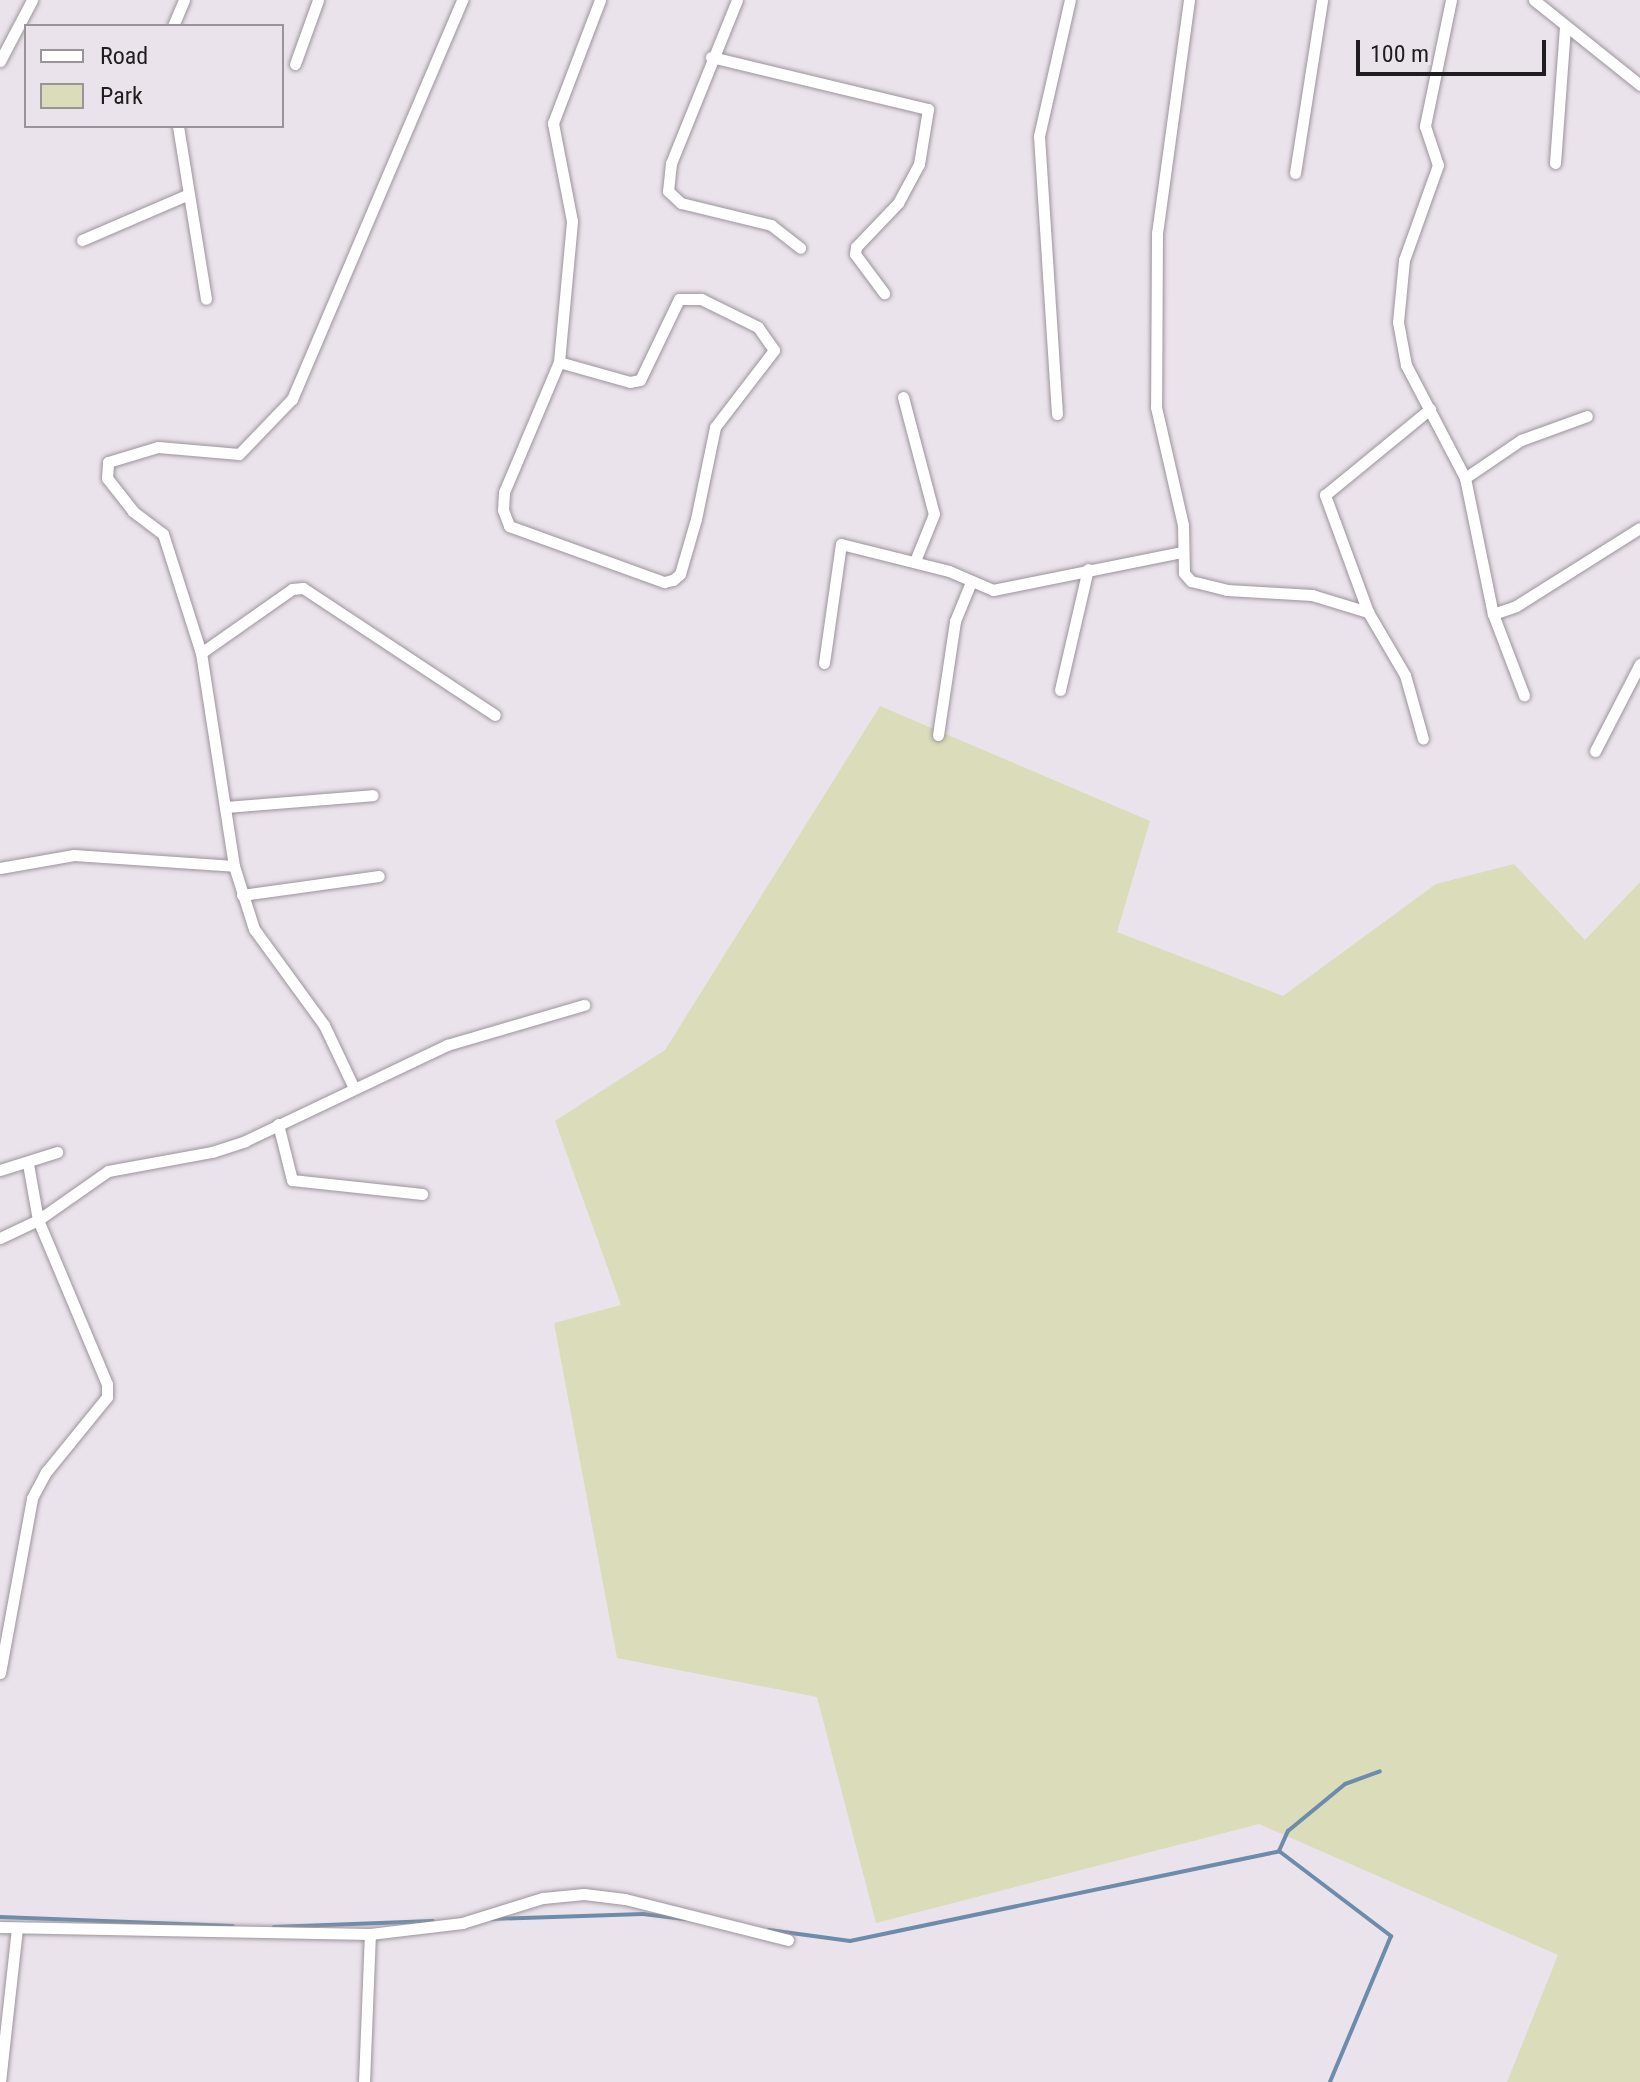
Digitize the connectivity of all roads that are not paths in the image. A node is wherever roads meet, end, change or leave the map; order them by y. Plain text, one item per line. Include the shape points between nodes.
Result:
1 (32, 0) edge
2 (184, 0) edge
3 (318, 0) edge
4 (462, 0) edge
5 (600, 0) edge
6 (737, 0) edge
7 (1070, 0) edge
8 (1189, 0) edge
9 (1322, 0) edge
10 (1451, 0) edge
11 (1534, 0) edge
12 (174, 24) edge
13 (1565, 26) junction
14 (711, 57) junction
15 (0, 61) edge
16 (295, 64) dead end
17 (1640, 85) edge
18 (178, 128) edge
19 (1555, 163) dead end
20 (1295, 173) dead end
21 (189, 194) junction
22 (82, 240) dead end
23 (800, 248) dead end
24 (884, 293) dead end
25 (206, 299) dead end
26 (559, 362) junction
27 (903, 397) dead end
28 (1430, 409) junction
29 (1057, 414) dead end
30 (1587, 416) dead end
31 (1465, 478) junction
32 (1640, 528) edge
33 (1182, 552) junction
34 (915, 561) junction
35 (1088, 569) junction
36 (971, 582) junction
37 (1368, 612) junction
38 (1493, 614) junction
39 (201, 653) junction
40 (824, 663) dead end
41 (1640, 664) edge
42 (1060, 690) dead end
43 (1524, 695) dead end
44 (495, 715) dead end
45 (938, 735) dead end
46 (1423, 739) dead end
47 (1595, 751) dead end
48 (373, 795) dead end
49 (225, 807) junction
50 (234, 866) junction
51 (0, 868) edge
52 (379, 876) dead end
53 (242, 895) junction
54 (584, 1005) dead end
55 (353, 1086) junction
56 (278, 1124) junction
57 (57, 1152) dead end
58 (28, 1164) junction
59 (0, 1170) edge
60 (422, 1194) dead end
61 (38, 1220) junction
62 (0, 1238) edge
63 (0, 1673) edge
64 (0, 1927) edge
65 (17, 1928) junction
66 (370, 1934) junction
67 (788, 1940) dead end
68 (0, 2082) edge
69 (364, 2082) edge

1 - 15 street
2 - 12 street
3 - 16 street
4 - 39 street via 292,399 239,454 158,447 108,462 107,478 114,489 163,534
5 - 26 street via 553,123 572,221
6 - 14 street
7 - 29 street via 1039,136
8 - 33 street via 1157,233 1156,407 1183,525
9 - 20 street
10 - 28 street via 1425,126 1438,165 1404,260 1398,299 1406,365
11 - 13 street
13 - 17 street
13 - 19 street
14 - 23 street via 671,163 668,191 681,203 771,225
14 - 24 street via 928,109 919,164 898,203 856,247 855,254
18 - 21 street
21 - 22 street
21 - 25 street
26 - 26 street via 640,380 679,299 701,299 769,337 774,350 715,427 696,519 680,574 673,580 664,582 509,526 504,492
27 - 34 street via 933,499 934,514
28 - 31 street
28 - 37 street via 1325,495
30 - 31 street via 1521,440
31 - 38 street
32 - 38 street via 1516,606
33 - 35 street
33 - 37 street via 1184,573 1191,581 1227,590 1312,595
34 - 36 street
34 - 40 street via 841,544
35 - 36 street via 1004,590
35 - 42 street
36 - 45 street via 955,621
37 - 46 street via 1410,687
38 - 43 street
39 - 44 street via 292,589 303,588
39 - 49 street
41 - 47 street
48 - 49 street
49 - 50 street
50 - 51 street via 74,855
50 - 53 street
52 - 53 street
53 - 55 street via 254,929 324,1025
54 - 55 street via 447,1045
55 - 56 street
56 - 60 street via 292,1180
56 - 61 street via 212,1152 108,1171
57 - 58 street
58 - 59 street
58 - 61 street
61 - 62 street
61 - 63 street via 107,1384 107,1397 46,1472 32,1498
64 - 65 street
65 - 66 street
65 - 68 street
66 - 67 street via 462,1923 543,1898 584,1894 625,1899
66 - 69 street

